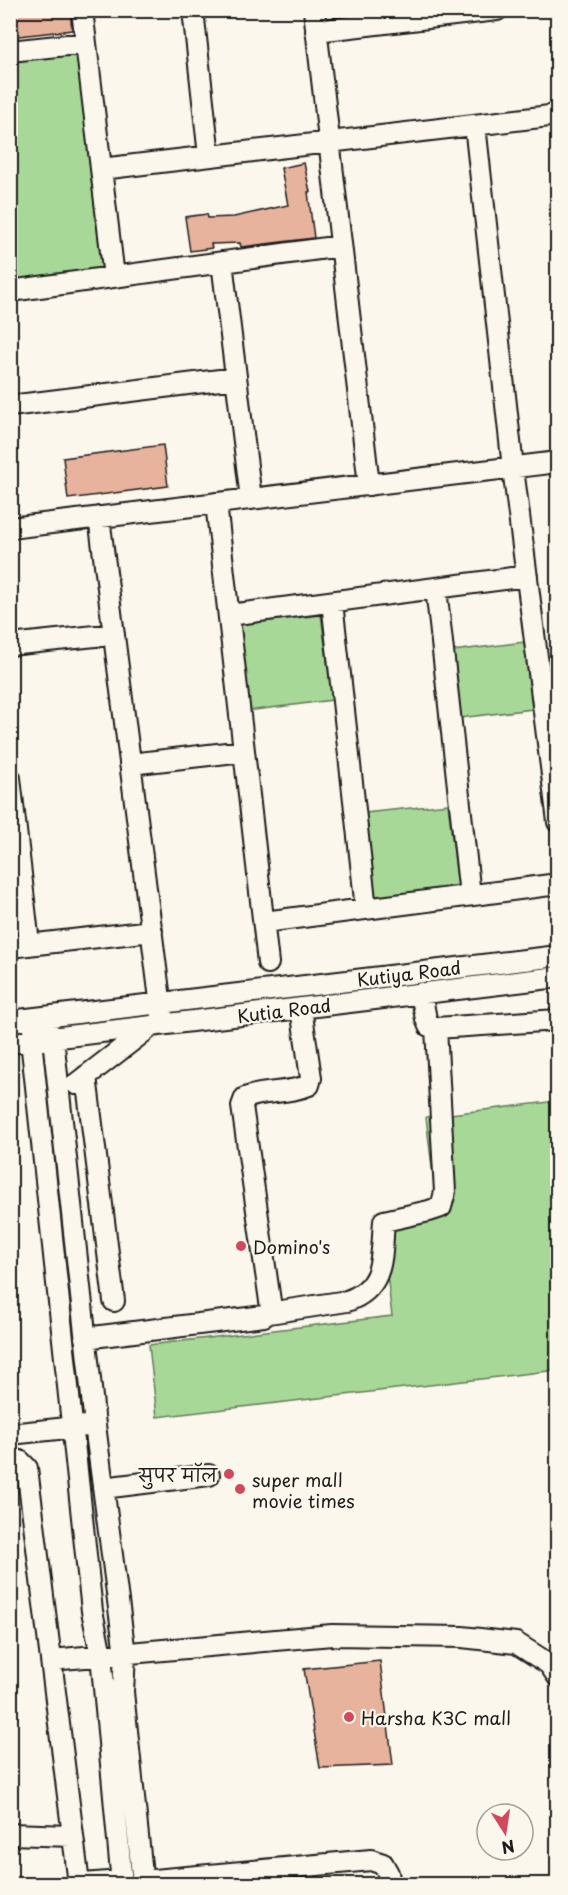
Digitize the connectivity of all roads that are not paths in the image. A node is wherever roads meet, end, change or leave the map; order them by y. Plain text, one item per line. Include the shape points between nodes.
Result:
1 (82, 10) edge
2 (193, 10) edge
3 (314, 10) edge
4 (497, 10) edge
5 (316, 31) junction
6 (86, 42) junction
7 (10, 51) edge
8 (558, 116) edge
9 (475, 125) junction
10 (329, 142) junction
11 (209, 156) junction
12 (101, 169) junction
13 (341, 246) junction
14 (222, 262) junction
15 (114, 277) junction
16 (10, 291) edge
17 (236, 378) junction
18 (10, 406) edge
19 (558, 462) edge
20 (513, 468) junction
21 (369, 485) junction
22 (251, 499) junction
23 (216, 503) junction
24 (99, 517) junction
25 (10, 528) edge
26 (527, 576) junction
27 (436, 588) junction
28 (332, 602) junction
29 (229, 615) junction
30 (114, 634) junction
31 (10, 645) edge
32 (551, 715) edge
33 (244, 751) junction
34 (130, 764) junction
35 (10, 777) edge
36 (556, 792) edge
37 (558, 822) edge
38 (558, 884) edge
39 (470, 895) junction
40 (366, 909) junction
41 (264, 922) junction
42 (152, 931) junction
43 (20, 946) edge
44 (558, 956) edge
45 (268, 963) dead end
46 (558, 977) edge
47 (421, 993) junction
48 (161, 1003) junction
49 (301, 1008) junction
50 (39, 1018) junction
51 (558, 1020) edge
52 (10, 1021) edge
53 (157, 1025) junction
54 (436, 1028) junction
55 (53, 1038) junction
56 (31, 1040) junction
57 (10, 1043) edge
58 (86, 1076) junction
59 (59, 1096) junction
60 (71, 1207) junction
61 (49, 1209) junction
62 (114, 1301) dead end
63 (269, 1313) junction
64 (85, 1338) junction
65 (95, 1425) junction
66 (73, 1428) junction
67 (10, 1434) edge
68 (10, 1459) edge
69 (210, 1475) dead end
70 (103, 1488) junction
71 (125, 1654) junction
72 (100, 1655) junction
73 (51, 1660) junction
74 (558, 1677) edge
75 (10, 1834) edge
76 (72, 1836) junction
77 (121, 1883) edge
78 (143, 1883) edge
79 (79, 1884) edge
80 (83, 1884) edge
81 (390, 1884) edge

1 - 6 street
2 - 11 street
3 - 5 street
4 - 5 street
5 - 10 street
6 - 7 street
6 - 12 street
8 - 9 street
9 - 10 street
9 - 20 street
10 - 11 street
10 - 13 street
11 - 12 street
12 - 15 street
13 - 14 street
13 - 21 street
14 - 15 street
14 - 17 street
15 - 16 street
17 - 18 street
17 - 22 street
19 - 20 street
20 - 21 street
20 - 26 street
21 - 22 street
22 - 23 street
23 - 24 street
23 - 29 street
24 - 25 street
24 - 30 street
26 - 27 street
26 - 32 street
27 - 28 street
27 - 39 street
28 - 29 street
28 - 40 street
29 - 33 street
30 - 31 street
30 - 34 street
32 - 36 street
33 - 34 street
33 - 41 street
34 - 42 street
35 - 43 street
36 - 37 street
38 - 39 street
39 - 40 street
40 - 41 street
41 - 45 street
42 - 43 street
42 - 48 street
44 - 48 street, Kutiya Road
46 - 47 street, Kutia Road
47 - 49 street, Kutia Road
47 - 54 street via 429,1026
48 - 50 street, Kutiya Road
48 - 53 street
49 - 53 street, Kutia Road
49 - 63 street via 309,1086 253,1095 245,1098 242,1106
50 - 52 street, Kutiya Road
50 - 55 street
50 - 56 street
51 - 54 street
53 - 55 street, Kutia Road
53 - 58 street
54 - 63 street via 445,1192 441,1207 384,1221 376,1279 355,1298
55 - 56 street, Kutia Road
55 - 59 street
56 - 57 street, Kutia Road
56 - 61 street
58 - 59 street
58 - 62 street
59 - 60 street
60 - 61 street
60 - 64 street
61 - 66 street
63 - 64 street
64 - 65 street
65 - 66 street
65 - 70 street
66 - 67 street
66 - 72 street
68 - 73 street via 27,1468
69 - 70 street
70 - 71 street
71 - 72 street
71 - 74 street via 332,1635 462,1637 516,1643 549,1664
71 - 78 street via 123,1692
72 - 73 street
72 - 77 street
73 - 76 street
75 - 76 street
76 - 79 street
77 - 80 street
78 - 81 street via 371,1860 382,1864

